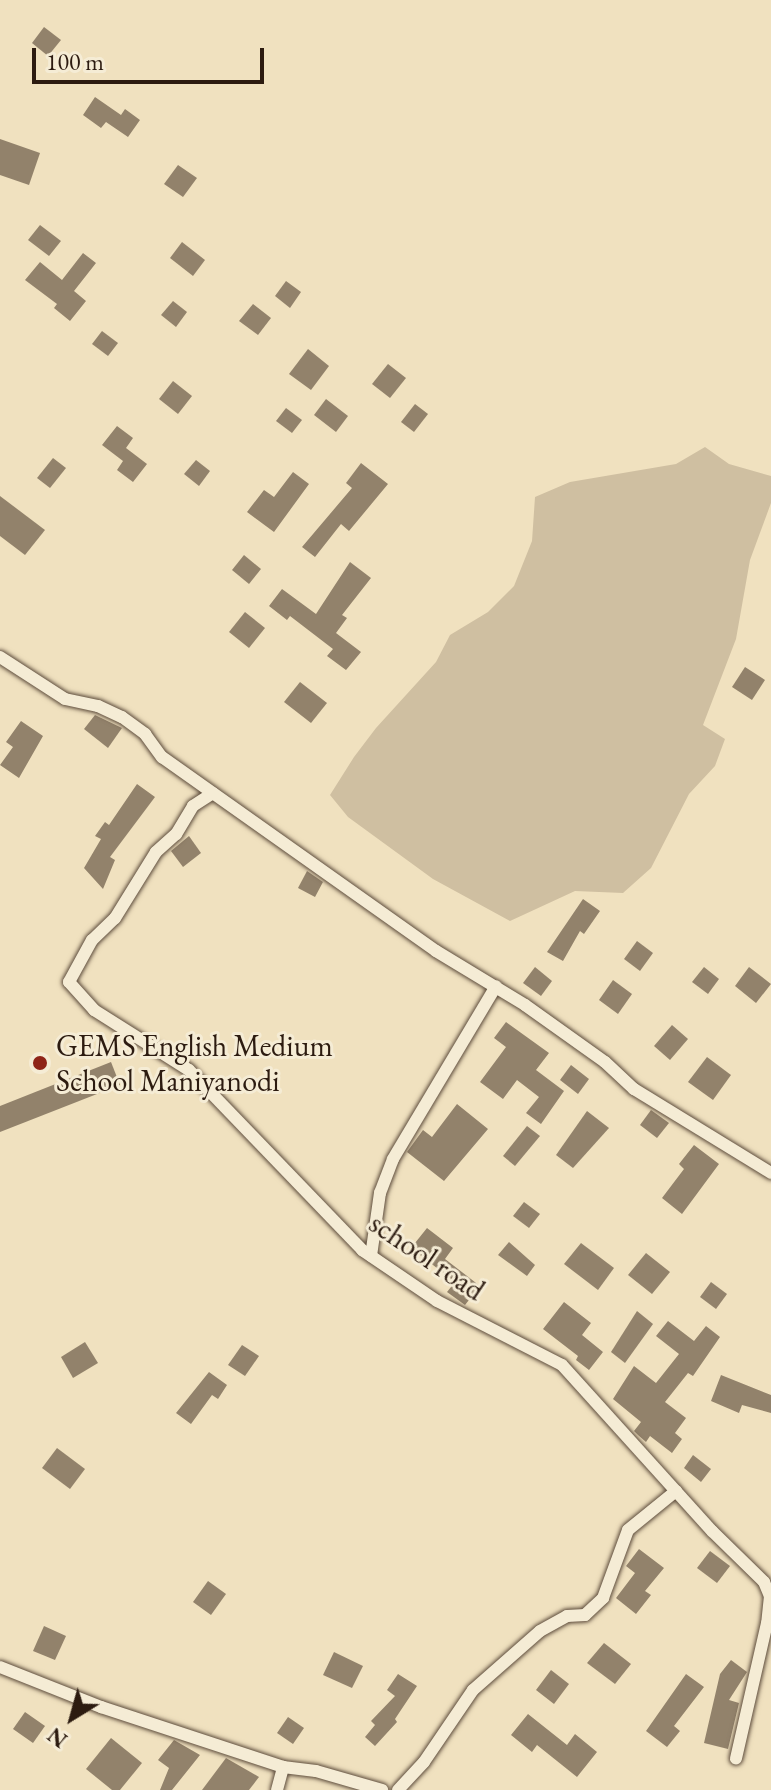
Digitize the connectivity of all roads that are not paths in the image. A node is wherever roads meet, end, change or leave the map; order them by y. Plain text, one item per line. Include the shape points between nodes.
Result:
1 (0, 657) edge
2 (213, 793) junction
3 (496, 986) junction
4 (771, 1173) edge
5 (371, 1256) junction
6 (676, 1491) junction
7 (0, 1667) edge
8 (736, 1758) dead end
9 (283, 1767) junction
10 (277, 1790) edge
11 (382, 1790) edge
12 (398, 1790) edge

1 - 2 street via 65,699 122,717 145,734 162,757
2 - 3 street via 436,951
2 - 5 street, school road via 193,806 176,834 156,852 115,918 92,940 69,982 94,1010 189,1070
3 - 4 street via 605,1062 634,1089
3 - 5 street via 393,1159 380,1193
5 - 6 street, school road via 437,1301 562,1365
6 - 8 street, school road via 764,1582 770,1596 759,1669
6 - 12 street via 628,1530 603,1598 585,1615 567,1616 540,1631 473,1690
7 - 9 street via 101,1707
9 - 10 street
9 - 11 street

